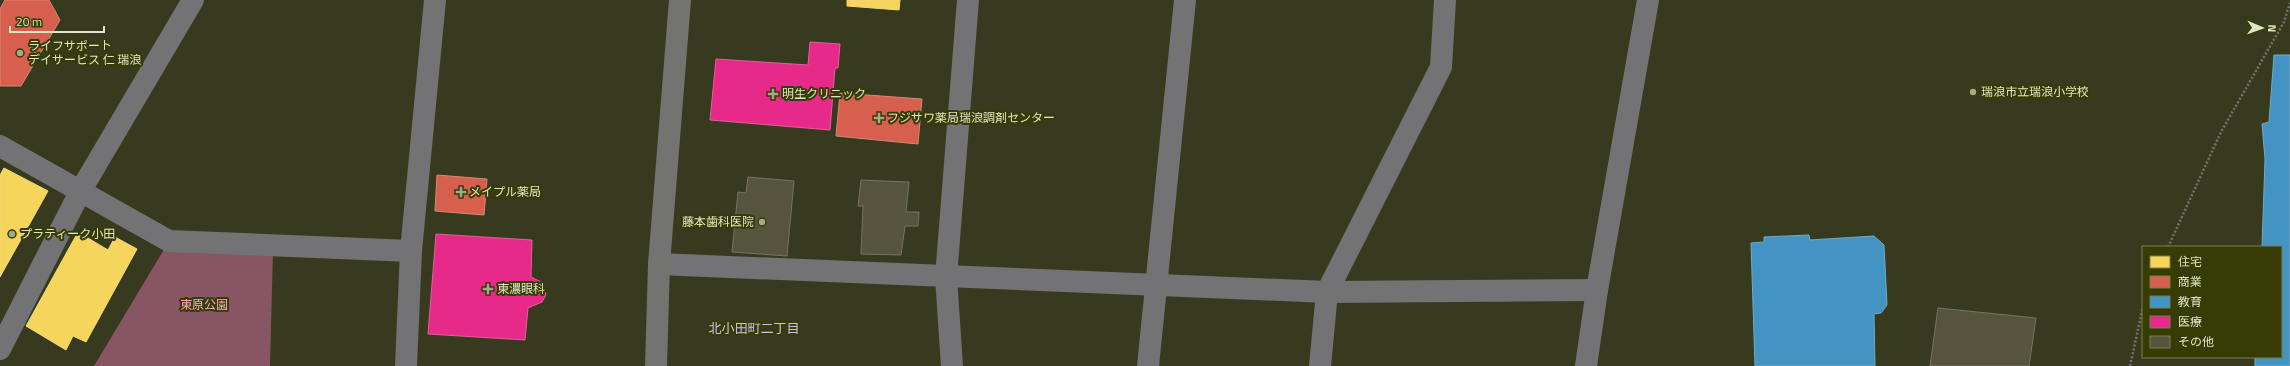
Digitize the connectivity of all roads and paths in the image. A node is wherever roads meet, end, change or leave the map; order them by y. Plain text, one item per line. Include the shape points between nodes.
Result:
1 (192, 0) edge
2 (435, 0) edge
3 (680, 0) edge
4 (968, 0) edge
5 (1185, 0) edge
6 (1445, 0) edge
7 (1648, 0) edge
8 (2290, 3) edge
9 (0, 146) edge
10 (81, 190) junction
11 (2168, 246) edge
12 (411, 251) junction
13 (659, 264) junction
14 (946, 277) junction
15 (1156, 285) junction
16 (1597, 290) junction
17 (1327, 292) junction
18 (2142, 312) edge
19 (0, 349) edge
20 (406, 366) edge
21 (656, 366) edge
22 (952, 366) edge
23 (1148, 366) edge
24 (1320, 366) edge
25 (1586, 366) edge
26 (2130, 366) edge

1 - 10 street
2 - 12 street
3 - 13 street
4 - 14 street
5 - 15 street
6 - 17 street via 1442,67
7 - 16 street
8 - 11 path via 2284,22 2222,132
9 - 10 street
10 - 12 street via 169,241
10 - 19 street
12 - 20 street
13 - 14 street
13 - 21 street
14 - 15 street
14 - 22 street
15 - 17 street
15 - 23 street
16 - 17 street
16 - 25 street
17 - 24 street
18 - 26 path

